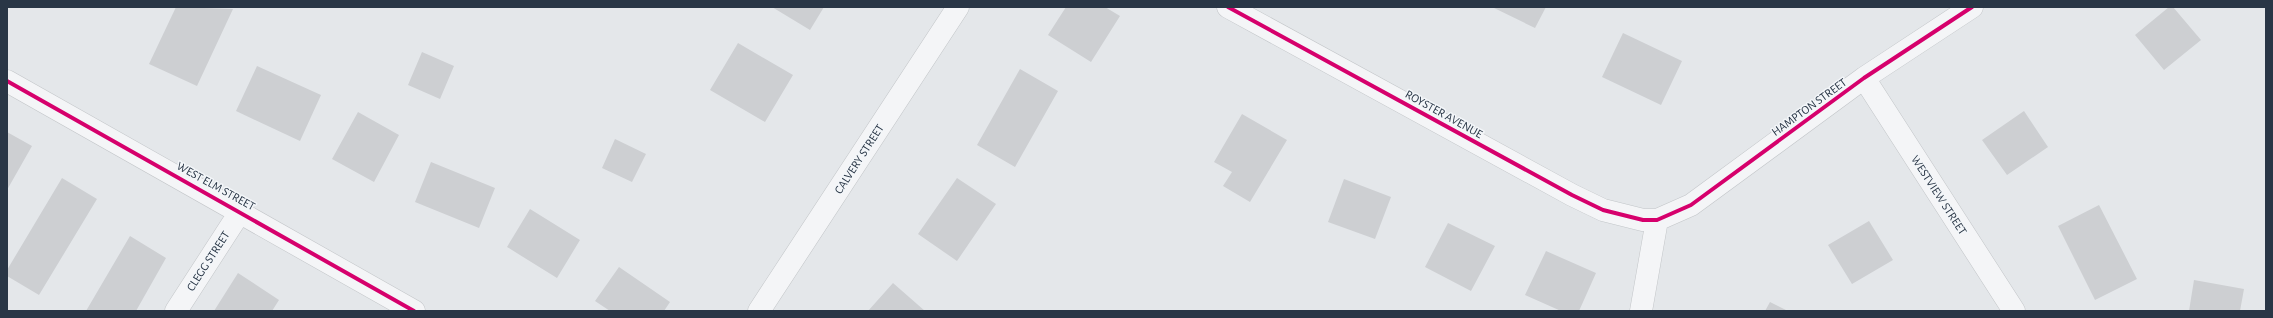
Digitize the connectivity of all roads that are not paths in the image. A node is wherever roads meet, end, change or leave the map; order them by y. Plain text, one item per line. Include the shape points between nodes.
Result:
1 (958, 7) edge
2 (1228, 7) edge
3 (1972, 7) edge
4 (1864, 78) junction
5 (7, 81) edge
6 (240, 212) junction
7 (1657, 220) junction
8 (176, 311) edge
9 (414, 311) edge
10 (759, 311) edge
11 (1640, 311) edge
12 (2014, 311) edge

1 - 10 street, CALVERY STREET
2 - 7 street, ROYSTER AVENUE via 1572,195 1603,210 1643,220
3 - 4 street, HAMPTON STREET
4 - 7 street, HAMPTON STREET via 1691,205
4 - 12 street, WESTVIEW STREET
5 - 6 street, WEST ELM STREET
6 - 8 street, CLEGG STREET
6 - 9 street, WEST ELM STREET
7 - 11 street

